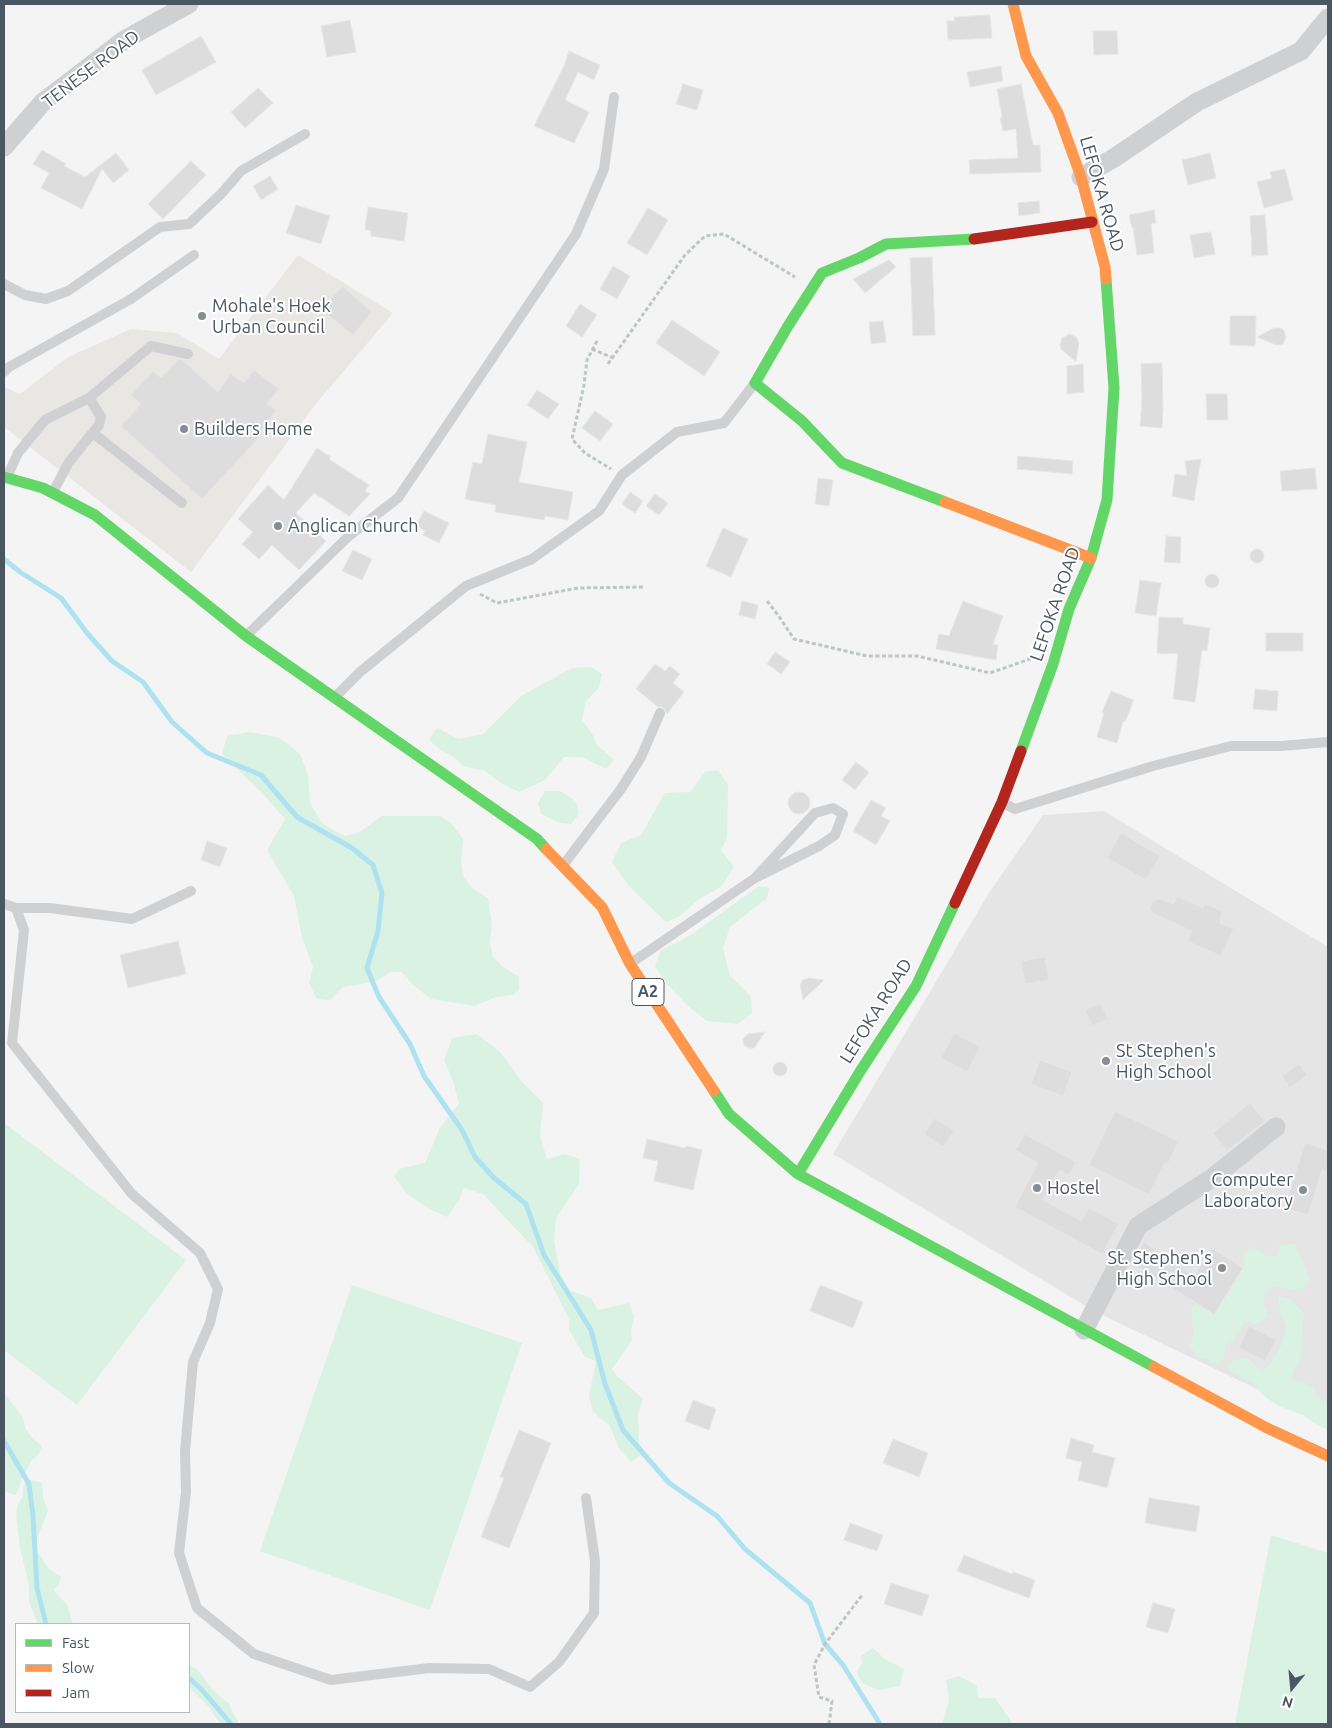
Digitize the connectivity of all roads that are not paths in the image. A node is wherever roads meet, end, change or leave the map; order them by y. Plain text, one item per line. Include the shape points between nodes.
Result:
1 (190, 4) edge
2 (1013, 4) edge
3 (1328, 18) edge
4 (614, 98) dead end
5 (305, 134) dead end
6 (4, 146) edge
7 (1081, 177) junction
8 (1092, 222) junction
9 (194, 254) dead end
10 (4, 284) edge
11 (188, 354) dead end
12 (4, 372) edge
13 (755, 383) junction
14 (89, 398) junction
15 (93, 433) junction
16 (5, 477) edge
17 (52, 493) junction
18 (182, 504) dead end
19 (1091, 558) junction
20 (246, 636) junction
21 (335, 697) junction
22 (660, 713) dead end
23 (1328, 742) edge
24 (1002, 802) junction
25 (564, 865) junction
26 (755, 878) junction
27 (191, 891) dead end
28 (4, 904) edge
29 (16, 908) junction
30 (630, 964) junction
31 (1276, 1127) dead end
32 (798, 1174) junction
33 (1084, 1330) junction
34 (1328, 1456) edge
35 (586, 1498) dead end

1 - 6 street, TENESE ROAD via 124,40 65,85 43,102
2 - 7 street, LEFOKA ROAD via 1026,56 1058,113
3 - 7 street via 1301,51 1197,102
4 - 20 lane via 604,169 576,234 398,498 350,535
5 - 10 lane via 241,171 189,224 160,227 68,291 46,299 25,295
7 - 8 street, LEFOKA ROAD
8 - 13 street via 964,240 886,244 822,273
8 - 19 street, LEFOKA ROAD via 1105,267 1114,388 1107,500
9 - 12 lane via 131,300
11 - 14 lane via 151,346
13 - 19 street via 802,421 842,463
13 - 21 lane via 724,423 677,432 622,475 599,511 532,559 466,586 360,672
14 - 15 lane via 101,417
14 - 16 lane via 46,420 18,453
15 - 17 lane via 68,462
15 - 18 lane
16 - 17 street, A2
17 - 20 street, A2 via 95,515
19 - 24 street, LEFOKA ROAD via 1069,609 1053,664
20 - 21 street, A2
21 - 25 street, A2 via 537,839
22 - 25 lane via 642,757
23 - 24 lane via 1231,746 1014,809
24 - 32 street, LEFOKA ROAD via 916,986
25 - 30 street, A2 via 602,907
26 - 26 lane via 835,835 843,814 833,808 815,813
26 - 30 lane
27 - 29 lane via 132,919 50,908
28 - 29 lane
29 - 35 lane via 24,930 12,1043 132,1194 200,1253 218,1289 210,1323 193,1362 185,1451 186,1492 179,1553 197,1608 254,1654 331,1680 430,1668 489,1669 530,1686 559,1662 594,1613 595,1561
30 - 32 street, A2 via 729,1114
31 - 33 street via 1212,1178 1138,1226
32 - 33 street, A2
33 - 34 street, A2 via 1267,1428

